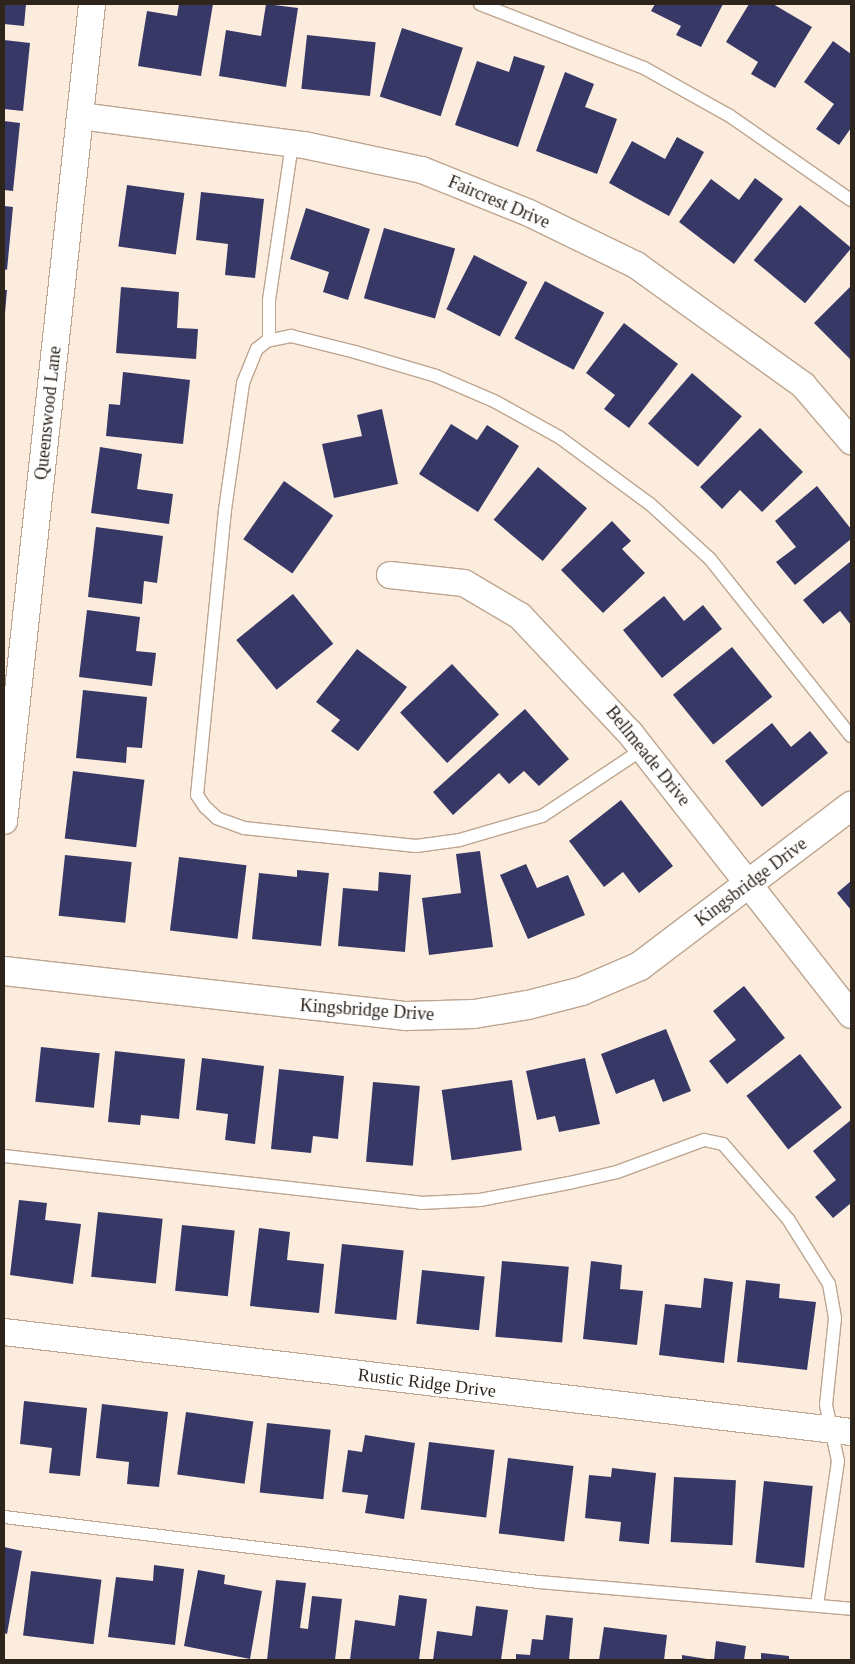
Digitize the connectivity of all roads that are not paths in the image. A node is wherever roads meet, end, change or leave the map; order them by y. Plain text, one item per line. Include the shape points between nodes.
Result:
1 (92, 4) edge
2 (480, 4) edge
3 (80, 116) junction
4 (292, 144) junction
5 (851, 200) edge
6 (269, 340) junction
7 (851, 441) edge
8 (390, 575) dead end
9 (851, 736) edge
10 (643, 749) junction
11 (6, 785) edge
12 (851, 806) edge
13 (4, 821) edge
14 (751, 885) junction
15 (4, 971) edge
16 (851, 1015) edge
17 (4, 1156) edge
18 (4, 1332) edge
19 (842, 1432) edge
20 (4, 1517) edge
21 (817, 1605) junction
22 (851, 1609) edge

1 - 3 street, Queenswood Lane
2 - 5 lane via 644,68 730,116
3 - 4 street, Faircrest Drive
3 - 11 street, Queenswood Lane
4 - 6 lane via 269,300
4 - 7 street, Faircrest Drive via 422,170 529,213 636,265 803,385
6 - 9 lane via 291,336 436,376 496,402 559,437 650,504 710,559
6 - 10 lane via 249,360 234,437 197,795 206,807 217,818 244,828 416,846 460,840 542,816
8 - 10 street, Bellmeade Drive via 464,583 520,616 592,689
10 - 14 street, Bellmeade Drive
11 - 13 street, Queenswood Lane
12 - 14 street, Kingsbridge Drive
14 - 15 street, Kingsbridge Drive via 640,966 582,991 474,1014 406,1016 336,1011
14 - 16 street, Bellmeade Drive
17 - 19 lane via 421,1202 507,1195 617,1172 704,1140 723,1144 788,1219 829,1284 835,1318 826,1405
18 - 19 street, Rustic Ridge Drive
19 - 21 lane
20 - 21 lane via 539,1582
21 - 22 lane

